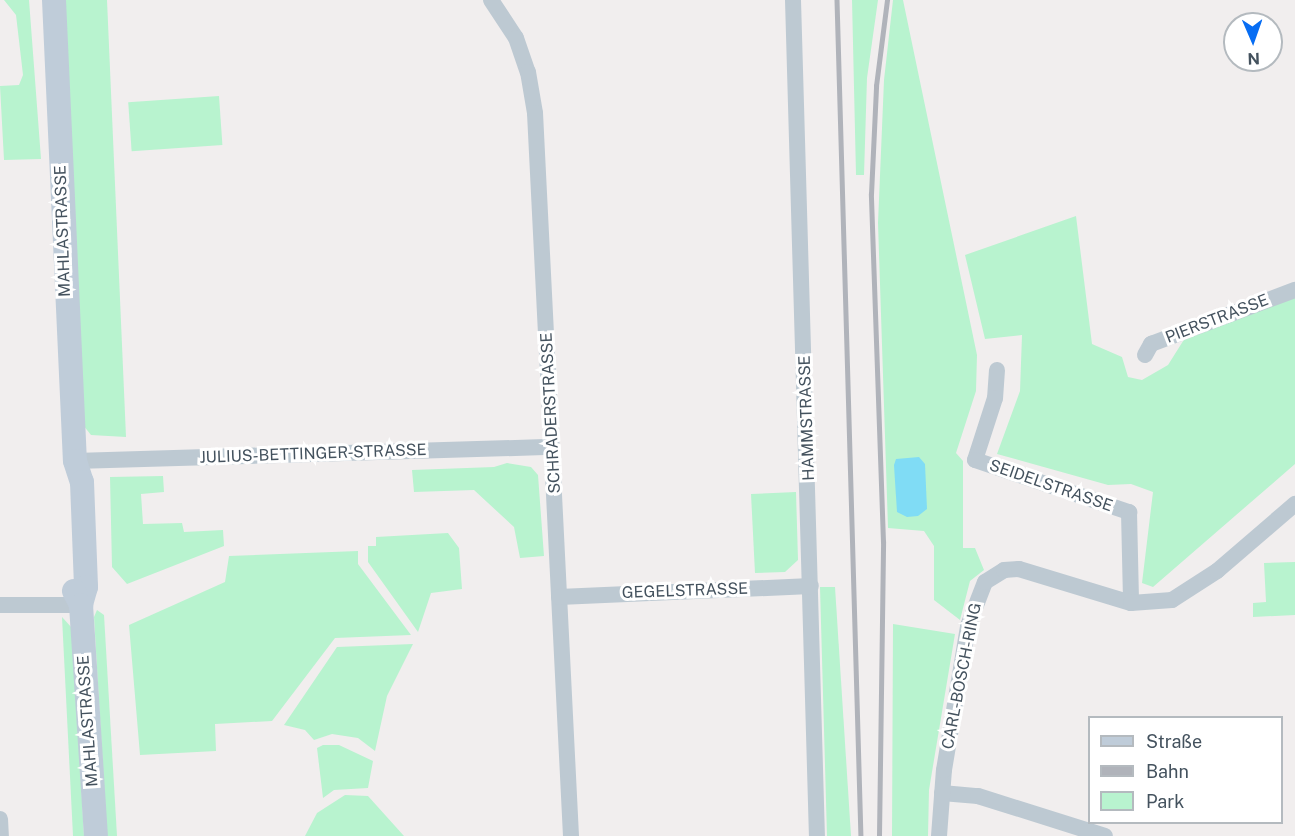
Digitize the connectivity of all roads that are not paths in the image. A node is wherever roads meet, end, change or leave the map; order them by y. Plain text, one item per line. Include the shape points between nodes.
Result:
1 (54, 0) edge
2 (491, 0) edge
3 (793, 0) edge
4 (1295, 290) edge
5 (1145, 355) dead end
6 (997, 370) dead end
7 (552, 447) junction
8 (75, 461) junction
9 (1295, 504) edge
10 (811, 586) junction
11 (559, 597) junction
12 (1131, 603) junction
13 (0, 605) edge
14 (81, 605) junction
15 (942, 793) junction
16 (0, 819) edge
17 (1, 836) edge
18 (96, 836) edge
19 (571, 836) edge
20 (817, 836) edge
21 (939, 836) edge
22 (1105, 836) edge

1 - 8 street, MAHLASTRASSE
2 - 7 street, SCHRADERSTRASSE via 516,38 528,72 535,113
3 - 10 street, HAMMSTRASSE
4 - 5 street, PIERSTRASSE via 1151,344
6 - 12 street, SEIDELSTRASSE via 995,398 975,460 1129,512
7 - 8 street, JULIUS-BETTINGER-STRASSE
7 - 11 street, SCHRADERSTRASSE
8 - 14 street, MAHLASTRASSE via 82,483 87,587
9 - 12 street, CARL-BOSCH-RING via 1192,591 1156,604
10 - 11 street, GEGELSTRASSE
10 - 20 street, HAMMSTRASSE
11 - 19 street, SCHRADERSTRASSE
12 - 15 street, CARL-BOSCH-RING via 1027,570 1004,570 985,582 968,626
13 - 14 street
14 - 18 street, MAHLASTRASSE
15 - 21 street, CARL-BOSCH-RING
15 - 22 street via 978,796
16 - 17 street

